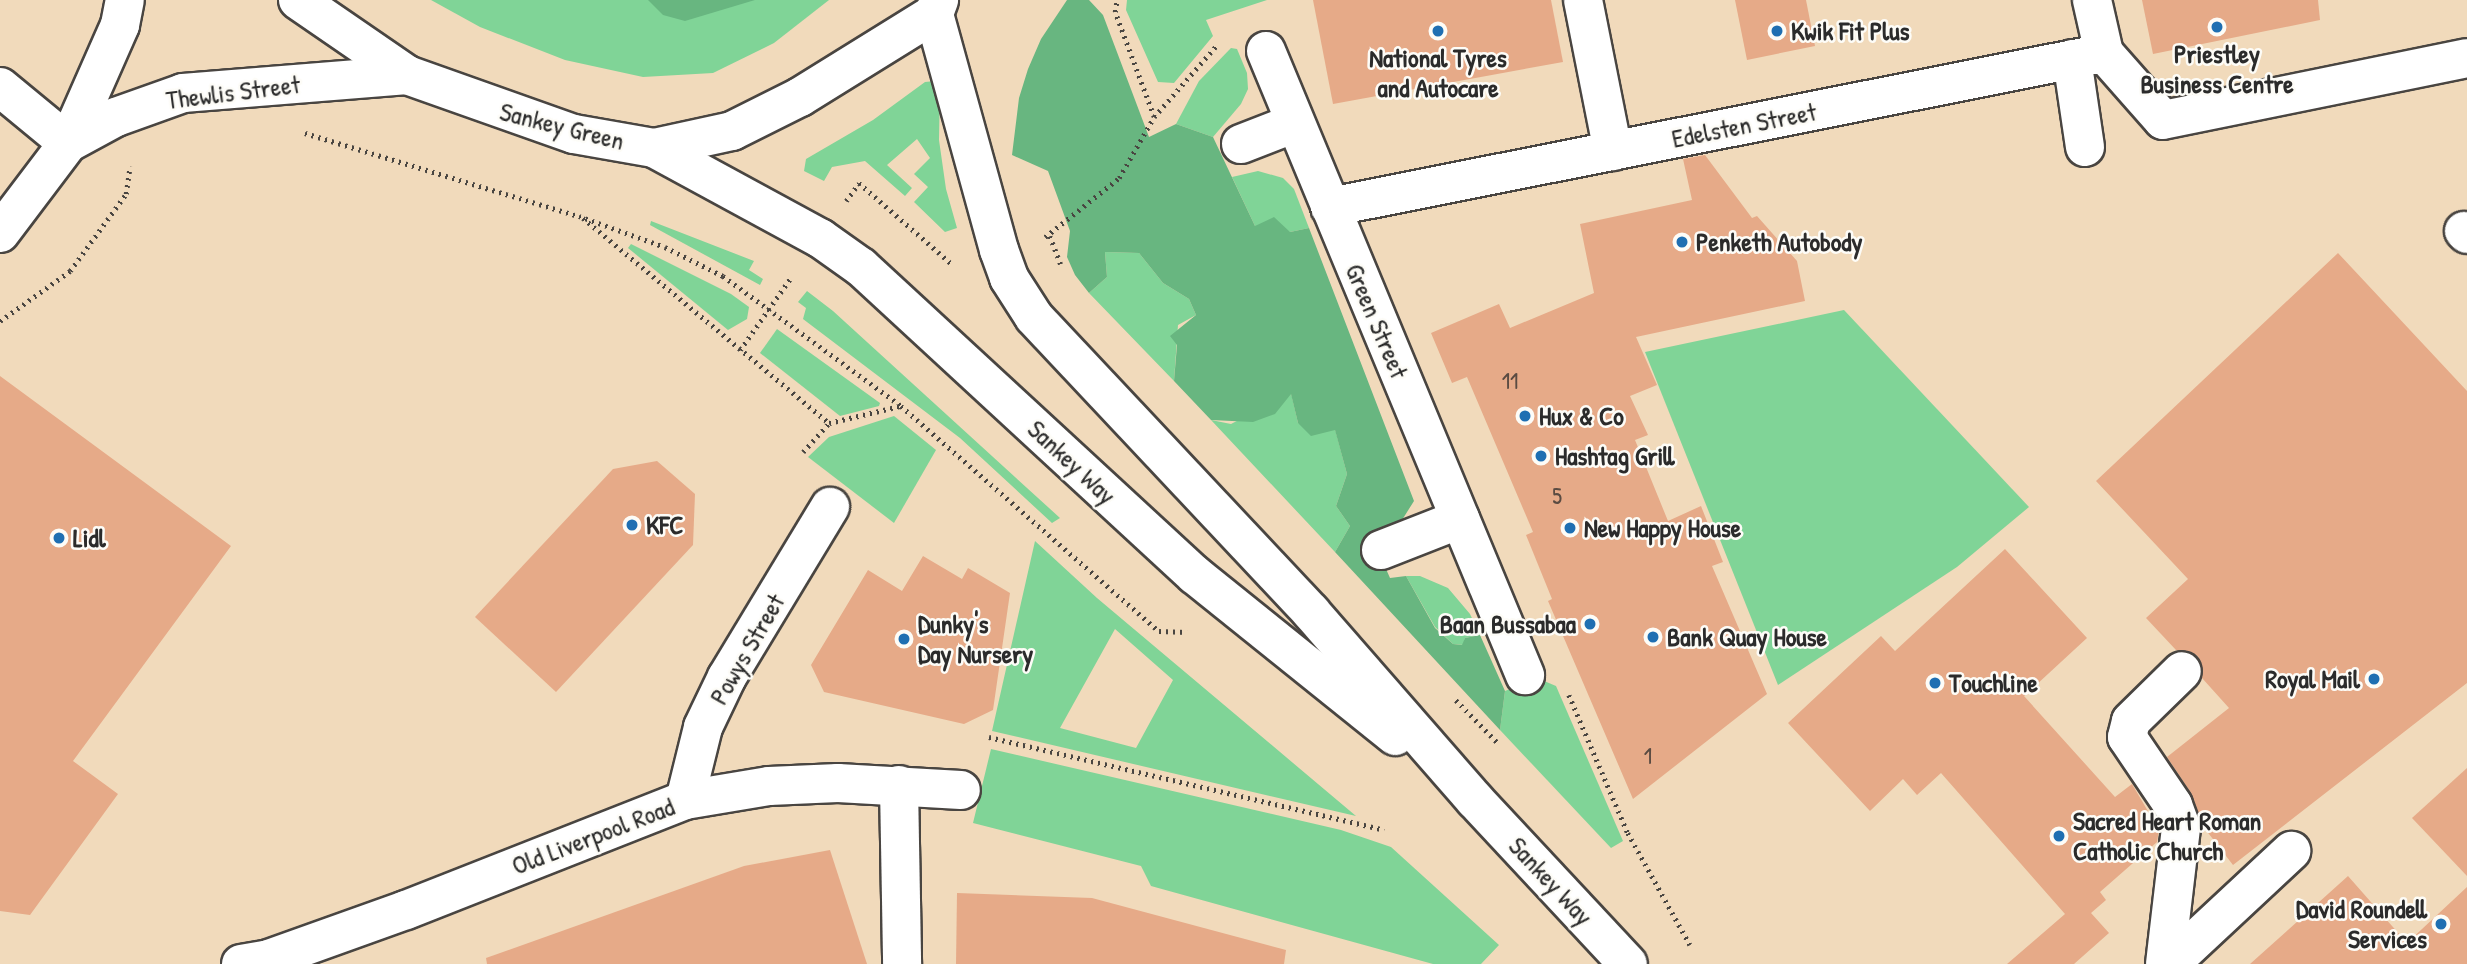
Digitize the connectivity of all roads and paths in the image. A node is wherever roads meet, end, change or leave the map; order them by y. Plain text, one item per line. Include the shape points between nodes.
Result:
1 (125, 0) edge
2 (298, 0) edge
3 (1117, 0) edge
4 (1583, 0) edge
5 (2092, 0) edge
6 (936, 7) edge
7 (1266, 51) dead end
8 (2088, 56) junction
9 (2467, 58) edge
10 (407, 75) junction
11 (1183, 86) dead end
12 (0, 87) edge
13 (1154, 117) junction
14 (1295, 123) junction
15 (301, 132) dead end
16 (68, 143) junction
17 (1241, 144) dead end
18 (654, 148) junction
19 (2085, 148) dead end
20 (1613, 151) junction
21 (135, 160) dead end
22 (1330, 207) junction
23 (579, 216) junction
24 (0, 233) edge
25 (1050, 236) dead end
26 (770, 307) junction
27 (0, 321) edge
28 (740, 350) junction
29 (901, 406) junction
30 (829, 423) junction
31 (803, 452) dead end
32 (831, 507) dead end
33 (1460, 519) junction
34 (1381, 550) dead end
35 (1159, 631) dead end
36 (2182, 671) dead end
37 (1525, 675) joint
38 (1470, 714) dead end
39 (989, 737) dead end
40 (1499, 744) dead end
41 (899, 785) junction
42 (961, 790) dead end
43 (685, 800) junction
44 (1475, 800) junction
45 (1384, 830) dead end
46 (2291, 851) dead end
47 (1690, 946) dead end
48 (259, 962) edge
49 (1627, 963) edge
50 (902, 964) edge
51 (2167, 964) edge

1 - 16 main road, Thewlis Street via 120,25
2 - 10 main road, Sankey Green
3 - 13 path via 1115,12
4 - 20 main road
5 - 8 main road
6 - 18 main road, Sankey Green via 800,97 732,131
6 - 44 main road, Sankey Way via 999,250 1009,278 1034,317 1311,612
7 - 14 main road, Green Street
8 - 9 main road via 2163,120
8 - 19 main road
8 - 20 main road, Edelsten Street
10 - 16 main road, Thewlis Street via 183,93 116,117
10 - 18 main road, Sankey Green via 574,134
11 - 13 path
12 - 16 main road
13 - 25 path via 1119,178
14 - 17 main road
14 - 22 main road, Green Street
15 - 23 path
16 - 24 main road, Thewlis Street
18 - 44 main road, Sankey Way via 820,238 861,267 1195,575
20 - 22 main road, Edelsten Street
21 - 27 path via 128,168 126,194 70,271
22 - 33 main road, Green Street
23 - 26 path via 665,247 723,276
23 - 28 path
26 - 28 path
26 - 29 path
28 - 30 path
29 - 30 path
29 - 35 path
30 - 31 path
32 - 43 main road, Powys Street via 727,677 703,727
33 - 34 main road
33 - 37 main road, Green Street
36 - 51 main road via 2131,721 2127,737 2173,805 2182,827
37 - 47 path via 1555,662 1628,833
38 - 40 path
39 - 45 path
41 - 42 main road, Old Liverpool Road
41 - 43 main road, Old Liverpool Road via 769,786
41 - 50 main road
43 - 48 main road, Old Liverpool Road
44 - 49 main road, Sankey Way
46 - 51 main road

